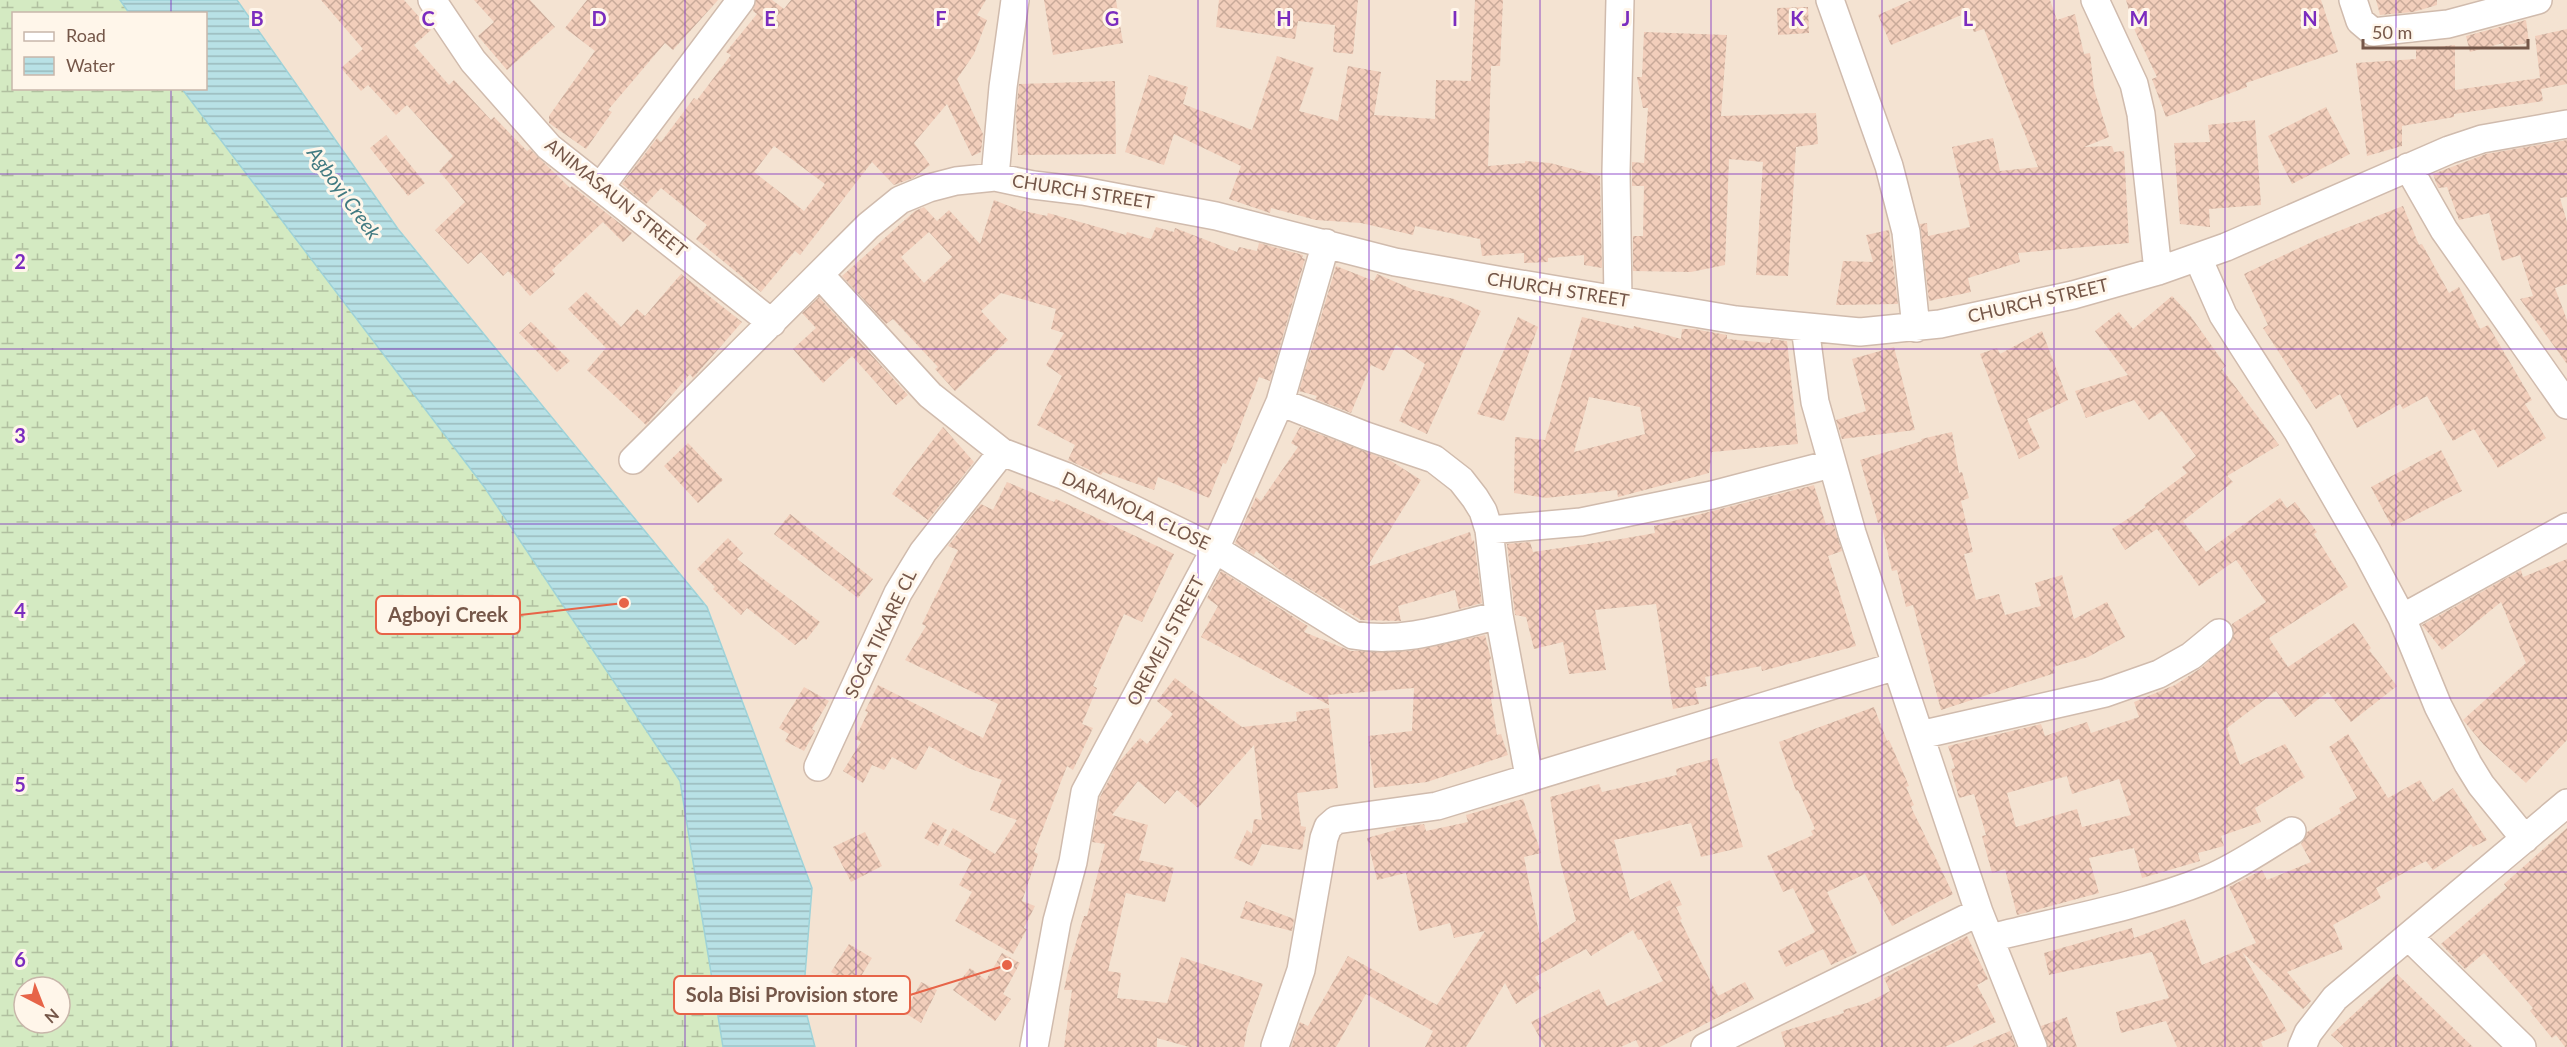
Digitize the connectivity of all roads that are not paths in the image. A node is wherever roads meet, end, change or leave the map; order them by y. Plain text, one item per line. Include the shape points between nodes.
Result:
1 (432, 0) edge
2 (741, 0) edge
3 (1015, 0) edge
4 (1620, 0) edge
5 (1830, 0) edge
6 (2095, 0) edge
7 (2353, 0) edge
8 (2538, 0) edge
9 (2567, 124) edge
10 (2408, 167) junction
11 (995, 177) junction
12 (601, 186) junction
13 (1326, 243) junction
14 (2198, 258) junction
15 (2158, 271) junction
16 (821, 276) junction
17 (1618, 300) junction
18 (772, 323) junction
19 (1805, 327) junction
20 (1916, 328) junction
21 (1280, 402) junction
22 (2567, 405) edge
23 (1002, 452) junction
24 (633, 460) dead end
25 (1831, 464) junction
26 (2567, 527) edge
27 (1489, 530) junction
28 (1215, 549) junction
29 (1499, 615) junction
30 (2402, 618) junction
31 (2219, 633) dead end
32 (1896, 666) junction
33 (1920, 735) junction
34 (818, 767) dead end
35 (1529, 776) junction
36 (2566, 808) edge
37 (2292, 831) dead end
38 (2525, 839) junction
39 (1979, 912) junction
40 (1990, 938) junction
41 (2410, 938) junction
42 (1275, 1046) edge
43 (1034, 1047) edge
44 (1705, 1047) edge
45 (2033, 1047) edge
46 (2302, 1047) edge
47 (2522, 1047) edge

1 - 12 street, ANIMASAUN STREET via 473,61 549,147
2 - 12 street
3 - 11 street
4 - 17 street
5 - 20 street via 1889,166 1906,232
6 - 15 street via 2134,84 2141,114
7 - 8 street via 2360,21 2373,32 2448,24
9 - 10 street, CHURCH STREET via 2482,140
10 - 14 street, CHURCH STREET
10 - 22 street via 2444,230
11 - 13 street, CHURCH STREET via 1144,201
11 - 16 street, CHURCH STREET via 957,181 900,200 868,226
12 - 18 street, ANIMASAUN STREET
13 - 17 street, CHURCH STREET via 1395,262
13 - 21 street, OREMEJI STREET
14 - 15 street, CHURCH STREET
14 - 30 street via 2223,315 2298,432
15 - 20 street, CHURCH STREET via 2073,295
16 - 18 street, CHURCH STREET
16 - 23 street, DARAMOLA CLOSE via 930,395
17 - 19 street, CHURCH STREET
18 - 24 street, CHURCH STREET
19 - 20 street, CHURCH STREET via 1860,332
19 - 25 street via 1815,402
21 - 27 street via 1434,459 1461,480 1483,511
21 - 28 street, OREMEJI STREET
23 - 28 street, DARAMOLA CLOSE via 1065,476
23 - 34 street, SOGA TIKARE CL via 923,552 898,593
25 - 27 street via 1712,495 1581,522
25 - 32 street
26 - 30 street
27 - 29 street
28 - 29 street, DARAMOLA CLOSE via 1353,635 1374,639 1403,637
28 - 43 street, OREMEJI STREET via 1085,792
29 - 35 street
30 - 38 street via 2438,706 2468,764
31 - 33 street via 2191,656 2159,674 2105,693
32 - 33 street
32 - 35 street
33 - 39 street
35 - 42 street via 1437,806 1348,816 1328,827 1300,970
36 - 38 street
37 - 40 street via 2211,878 2172,892 2131,906
38 - 41 street
39 - 40 street
39 - 44 street
40 - 45 street
41 - 46 street via 2335,998
41 - 47 street

